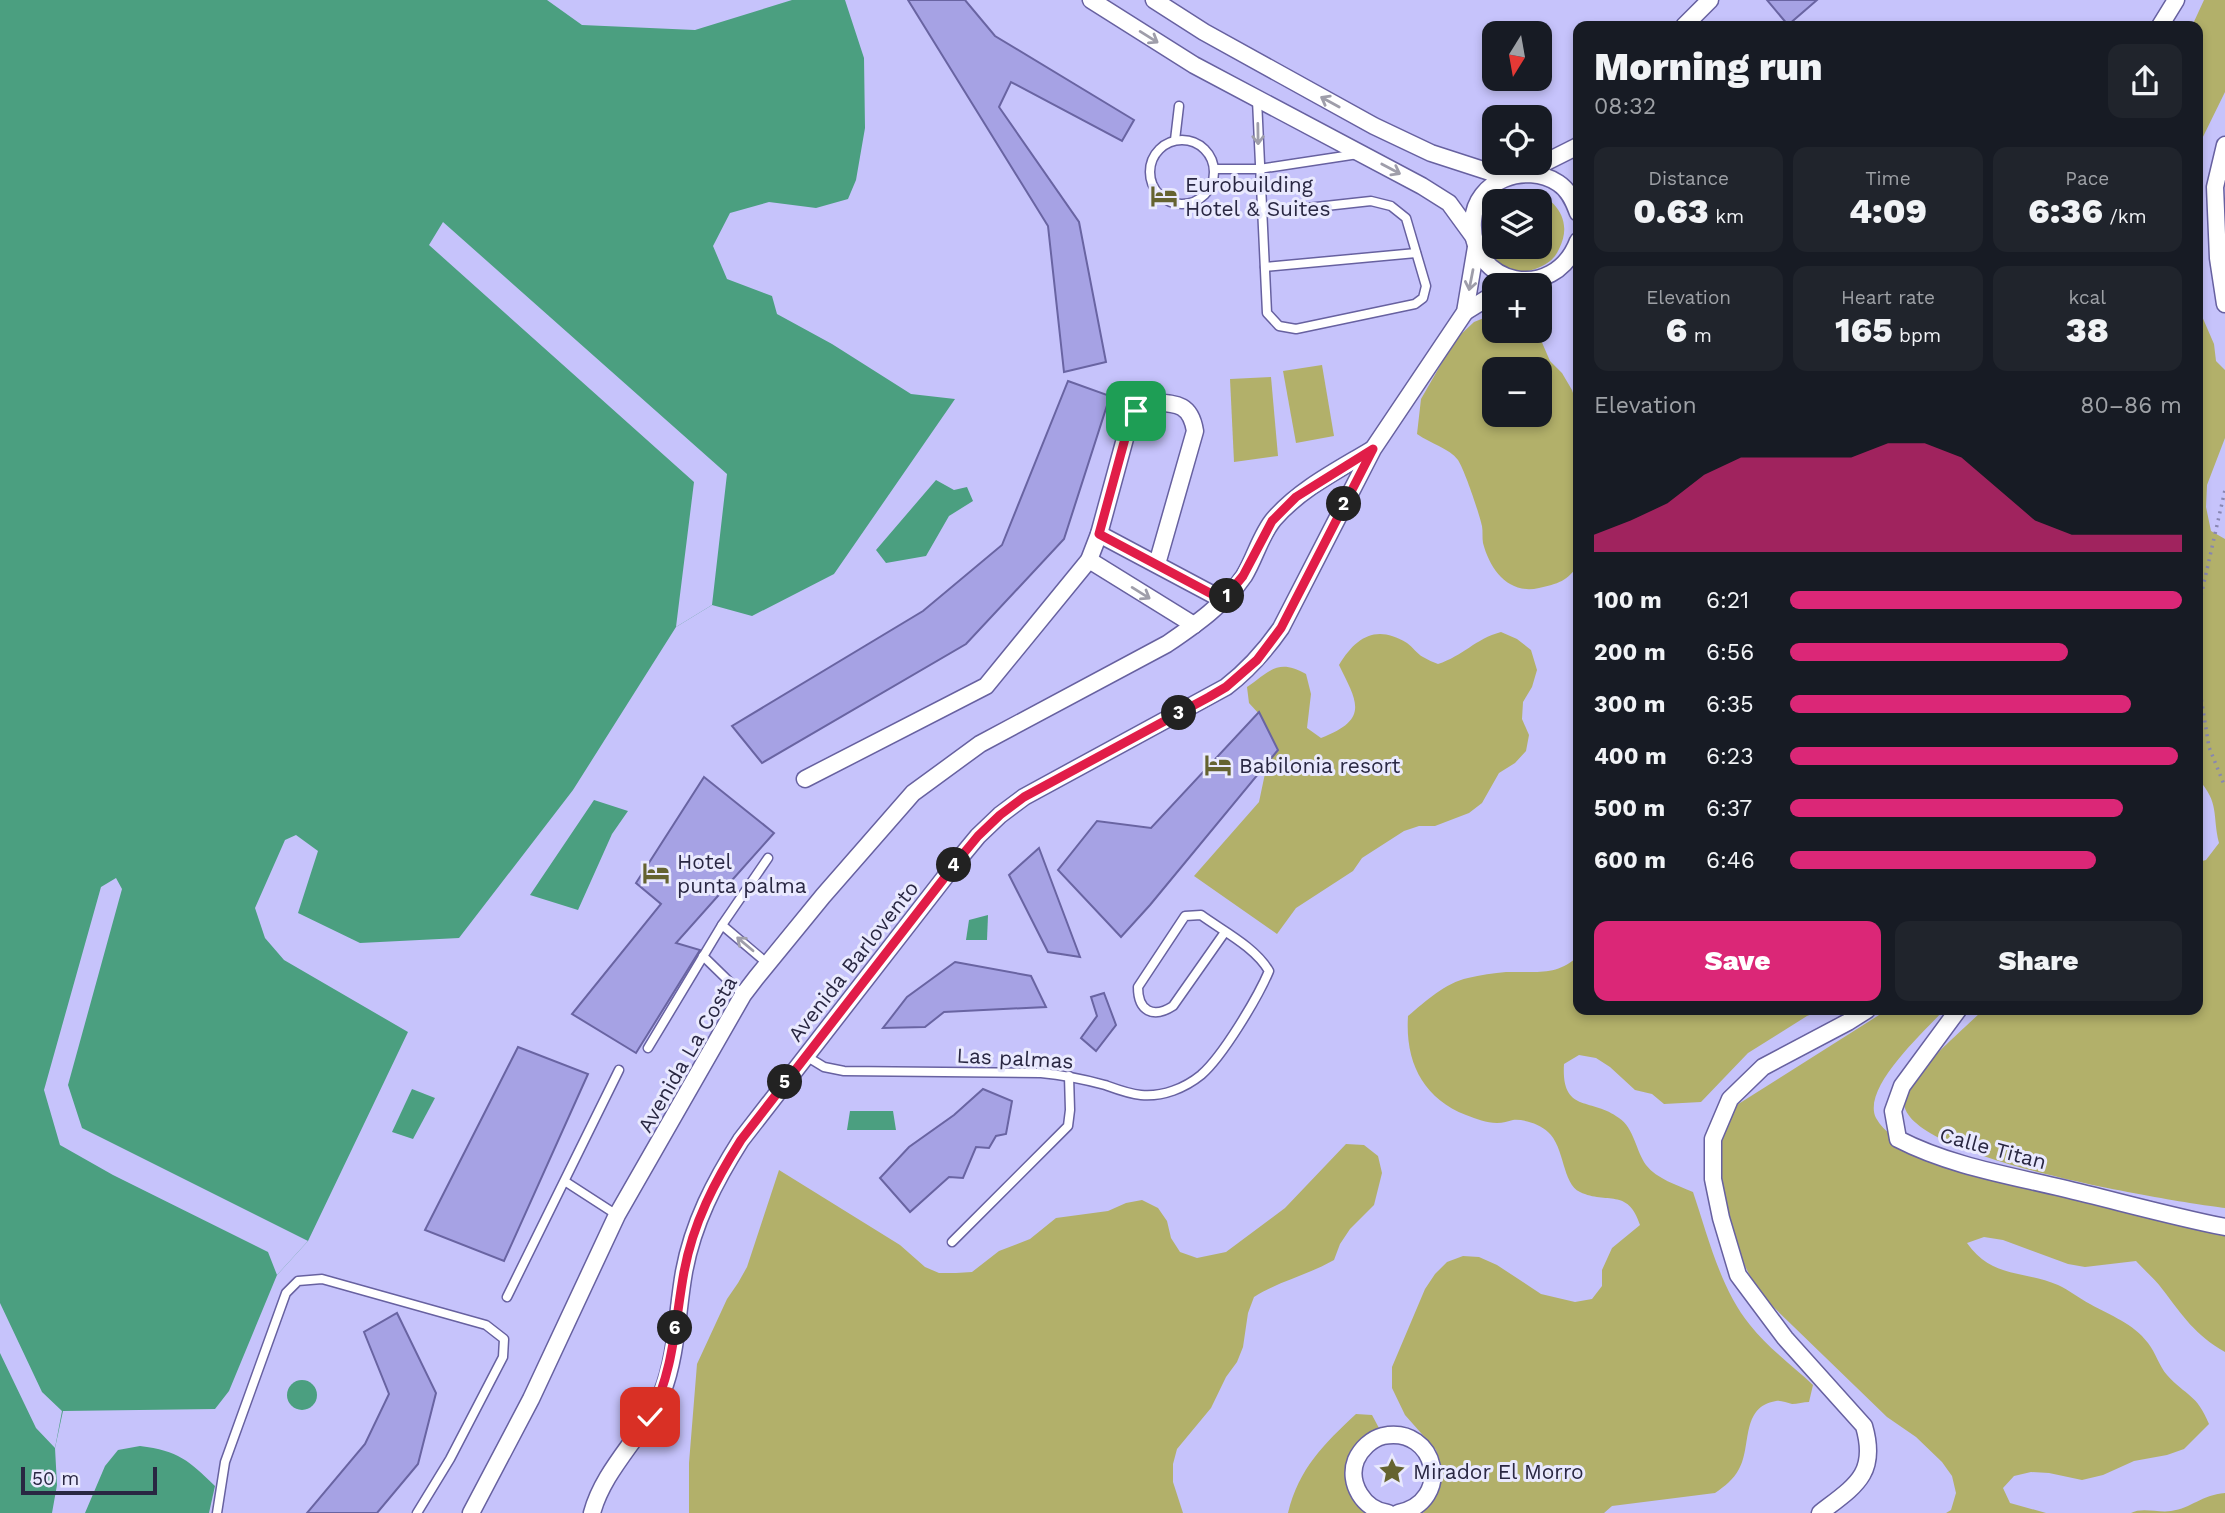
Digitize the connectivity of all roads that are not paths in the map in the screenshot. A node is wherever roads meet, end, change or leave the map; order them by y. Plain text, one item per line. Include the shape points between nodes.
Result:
1 (1091, 0) edge
2 (1154, 0) edge
3 (1710, 0) edge
4 (2176, 0) edge
5 (1689, 21) edge
6 (2163, 21) edge
7 (1257, 100) junction
8 (1179, 106) dead end
9 (1175, 140) junction
10 (2225, 145) edge
11 (1573, 148) edge
12 (1360, 153) junction
13 (1552, 159) edge
14 (1215, 169) junction
15 (1259, 169) junction
16 (1514, 175) edge
17 (1542, 175) edge
18 (1505, 177) junction
19 (1573, 199) edge
20 (1262, 213) junction
21 (1475, 242) junction
22 (1416, 253) junction
23 (1573, 256) edge
24 (1265, 267) junction
25 (1499, 273) edge
26 (1552, 274) edge
27 (1482, 302) edge
28 (2225, 304) edge
29 (1465, 313) junction
30 (1373, 449) junction
31 (1099, 534) junction
32 (1089, 560) junction
33 (1157, 564) junction
34 (1223, 600) junction
35 (1194, 625) junction
36 (804, 779) dead end
37 (768, 858) dead end
38 (722, 925) junction
39 (1225, 932) junction
40 (703, 956) junction
41 (768, 964) junction
42 (743, 995) junction
43 (1859, 1015) edge
44 (1954, 1015) edge
45 (648, 1048) dead end
46 (806, 1056) junction
47 (619, 1070) dead end
48 (1069, 1076) junction
49 (566, 1182) junction
50 (617, 1215) junction
51 (2225, 1227) edge
52 (952, 1241) dead end
53 (507, 1297) dead end
54 (1405, 1512) edge
55 (217, 1513) edge
56 (417, 1513) edge
57 (471, 1513) edge
58 (592, 1513) edge
59 (1388, 1513) edge
60 (1820, 1513) edge

1 -> 7 street
18 -> 2 street via 1431,153 1374,126
3 - 5 street
4 - 6 street
7 - 12 street
7 -> 15 lane
8 - 9 lane
9 - 14 lane via 1193,141 1208,152
9 - 14 lane via 1159,149 1150,165 1152,183 1163,198 1180,204 1198,200 1211,187
10 - 28 street via 2215,187
11 - 13 street
12 - 15 lane
12 -> 21 street via 1449,203
14 - 15 lane
15 - 20 lane
16 - 18 street
17 - 19 street via 1560,184
18 - 21 street, Avenida Barlovento via 1479,201 1473,218
20 - 22 lane via 1371,201 1391,206 1406,218
20 - 24 lane
21 - 25 street via 1487,264
21 -> 29 street, Avenida Barlovento
22 - 24 lane
22 - 24 lane via 1426,286 1423,298 1415,304 1296,328 1279,326 1267,313
23 - 26 street
27 - 29 street, Avenida Barlovento
29 - 30 street, Avenida Barlovento
30 - 34 street, Avenida La Costa via 1296,497 1272,521 1243,576
30 - 46 street, Avenida Barlovento via 1281,628 1257,660 1226,687 1050,782 1000,815 959,859
31 - 32 street
31 - 33 street
31 - 33 street via 1136,411 1148,402 1181,405 1192,415 1195,431
32 -> 35 street
32 - 36 street via 986,686
33 - 34 street
34 - 35 street, Avenida La Costa
35 - 41 street, Avenida La Costa via 980,744 913,793
37 - 38 lane
38 - 40 lane
41 -> 38 lane
39 - 39 lane, Las palmas via 1200,915 1185,916 1138,986 1143,1007 1163,1013 1174,1006
39 - 48 lane, Las palmas via 1262,959 1269,971 1234,1032 1203,1073 1166,1094 1142,1095
40 - 42 lane
40 - 45 lane
41 - 42 street, Avenida La Costa
42 - 50 street, Avenida La Costa
43 - 60 street via 1763,1067 1730,1099 1713,1139 1713,1179 1738,1275 1785,1339 1864,1426 1868,1465 1848,1491
44 - 51 street, Calle Titan via 1902,1086 1893,1111 1898,1139 1919,1150 1992,1171
46 - 48 lane, Las palmas via 824,1067 844,1070
46 - 58 street, Avenida Barlovento via 741,1140 706,1202 693,1235 663,1390 601,1489
47 - 49 lane
48 - 52 lane via 1068,1126
49 - 50 lane
49 - 53 lane
50 - 57 street, Avenida La Costa via 531,1399
54 - 59 street via 1428,1495 1433,1469 1419,1444 1398,1434 1373,1440 1362,1449 1354,1468 1359,1494 1368,1505
55 - 56 lane via 225,1462 285,1293 298,1281 322,1279 486,1325 504,1339 503,1357

